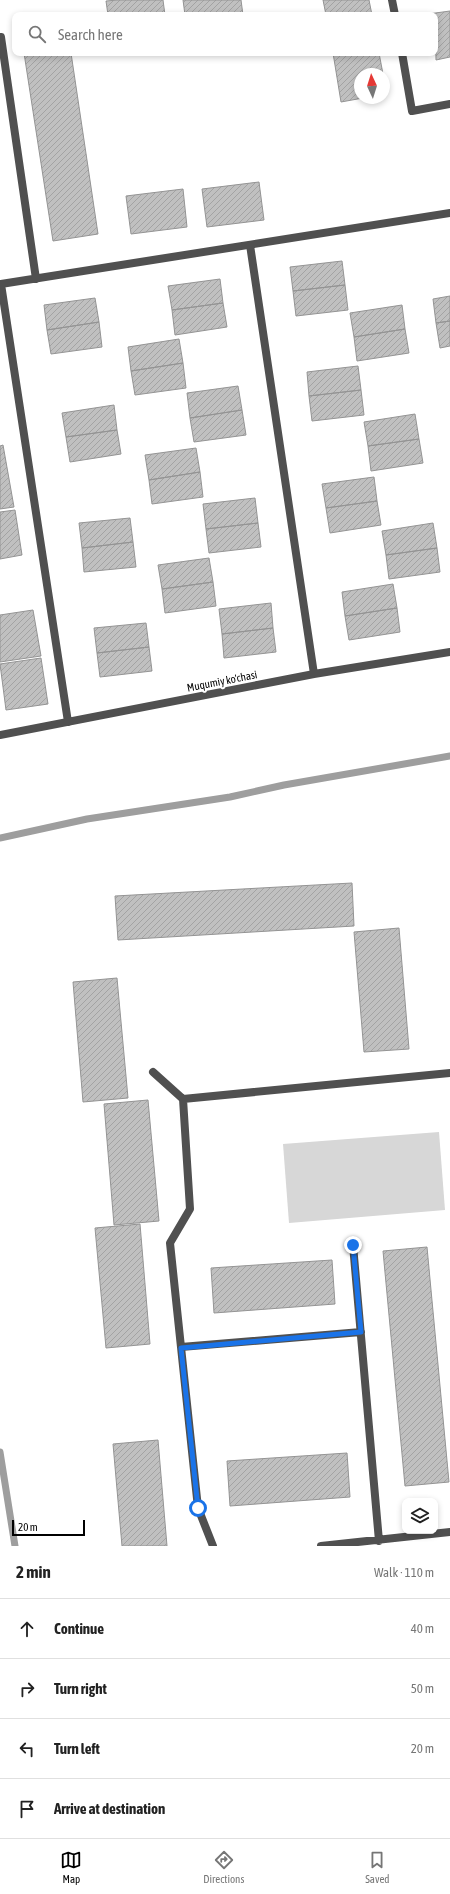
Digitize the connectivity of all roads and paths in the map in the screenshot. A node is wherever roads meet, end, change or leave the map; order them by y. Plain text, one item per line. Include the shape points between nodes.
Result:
1 (392, 0) edge
2 (394, 12) edge
3 (1, 37) dead end
4 (403, 56) edge
5 (450, 104) edge
6 (450, 213) edge
7 (250, 245) junction
8 (36, 279) junction
9 (450, 652) edge
10 (314, 674) junction
11 (68, 722) junction
12 (0, 735) edge
13 (153, 1072) dead end
14 (450, 1073) edge
15 (183, 1099) junction
16 (353, 1245) dead end
17 (361, 1332) junction
18 (181, 1348) junction
19 (450, 1532) edge
20 (379, 1541) junction
21 (213, 1546) edge
22 (321, 1546) edge

1 - 2 street
3 - 8 street
4 - 5 street via 412,110
6 - 7 street
7 - 8 street
7 - 10 street
8 - 11 street via 1,284
9 - 10 street, Muqumiy ko'chasi
10 - 11 street, Muqumiy ko'chasi
11 - 12 street, Muqumiy ko'chasi
13 - 15 street
14 - 15 street
15 - 18 street via 190,1209 170,1243
16 - 17 street
17 - 18 street
17 - 20 street
18 - 21 street via 198,1508
19 - 20 street
20 - 22 street

